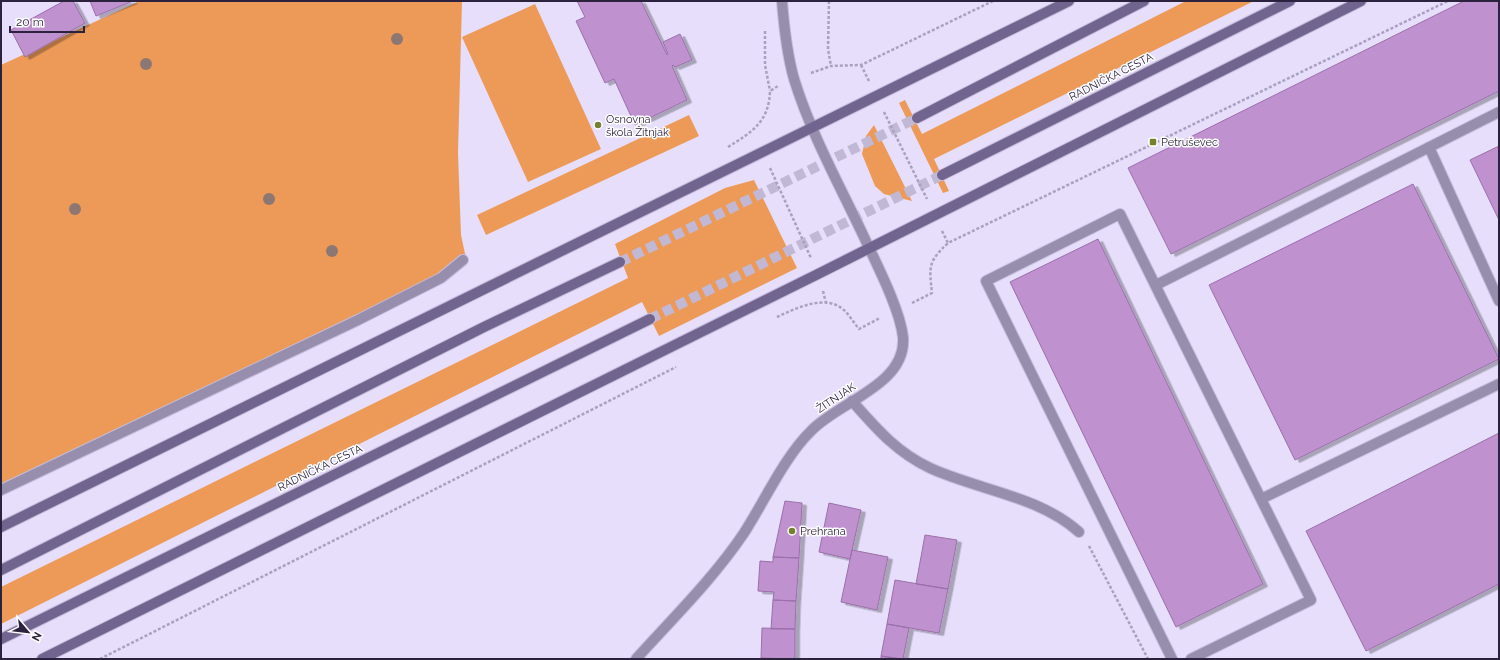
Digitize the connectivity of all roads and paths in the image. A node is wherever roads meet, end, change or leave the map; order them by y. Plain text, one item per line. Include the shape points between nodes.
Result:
1 (782, 1) edge
2 (829, 1) edge
3 (993, 1) edge
4 (1069, 1) edge
5 (1144, 1) edge
6 (1290, 1) edge
7 (1361, 1) edge
8 (1448, 1) edge
9 (765, 30) dead end
10 (861, 65) junction
11 (865, 73) dead end
12 (1499, 112) edge
13 (885, 113) dead end
14 (917, 118) tunnel mouth
15 (813, 128) junction
16 (753, 131) dead end
17 (1429, 147) junction
18 (942, 175) tunnel mouth
19 (775, 180) dead end
20 (926, 198) dead end
21 (943, 233) dead end
22 (948, 243) junction
23 (869, 248) junction
24 (462, 260) dead end
25 (812, 261) dead end
26 (620, 262) tunnel mouth
27 (1156, 285) junction
28 (825, 296) dead end
29 (926, 296) dead end
30 (1499, 301) edge
31 (826, 303) junction
32 (774, 318) dead end
33 (650, 319) tunnel mouth
34 (865, 325) dead end
35 (683, 363) dead end
36 (1499, 384) edge
37 (852, 401) junction
38 (1, 490) edge
39 (1261, 499) junction
40 (1, 527) edge
41 (1079, 532) joint
42 (1, 570) edge
43 (1, 639) edge
44 (42, 659) edge
45 (100, 659) edge
46 (636, 659) edge
47 (1148, 659) edge
48 (1172, 659) edge
49 (1191, 659) edge

1 - 15 street, ŽITNJAK via 786,44 794,79
2 - 10 path via 829,66
3 - 10 path
4 - 15 main road
5 - 14 main road
6 - 18 main road, RADNIČKA CESTA
7 - 23 main road
8 - 22 path
9 - 16 path via 765,65 771,90 769,106
10 - 11 path
12 - 17 street
13 - 20 path
15 - 23 street, ŽITNJAK
15 - 40 main road
17 - 27 street
17 - 30 street
19 - 25 path
21 - 22 path
22 - 29 path via 933,257 929,273 932,293
23 - 37 street, ŽITNJAK via 896,310 903,338 901,352 887,378
23 - 44 main road
24 - 38 street via 441,278 358,320
26 - 42 main road via 484,327
27 - 39 street
27 - 48 street via 1120,214 986,281
28 - 31 path
31 - 32 path via 801,305
31 - 34 path via 844,310 859,329
33 - 43 main road, RADNIČKA CESTA
35 - 45 path
36 - 39 street
37 - 41 street via 883,436 902,452 930,468 1050,511
37 - 46 street, ŽITNJAK via 811,431 726,557
39 - 49 street via 1311,600
41 - 47 path via 1093,552

